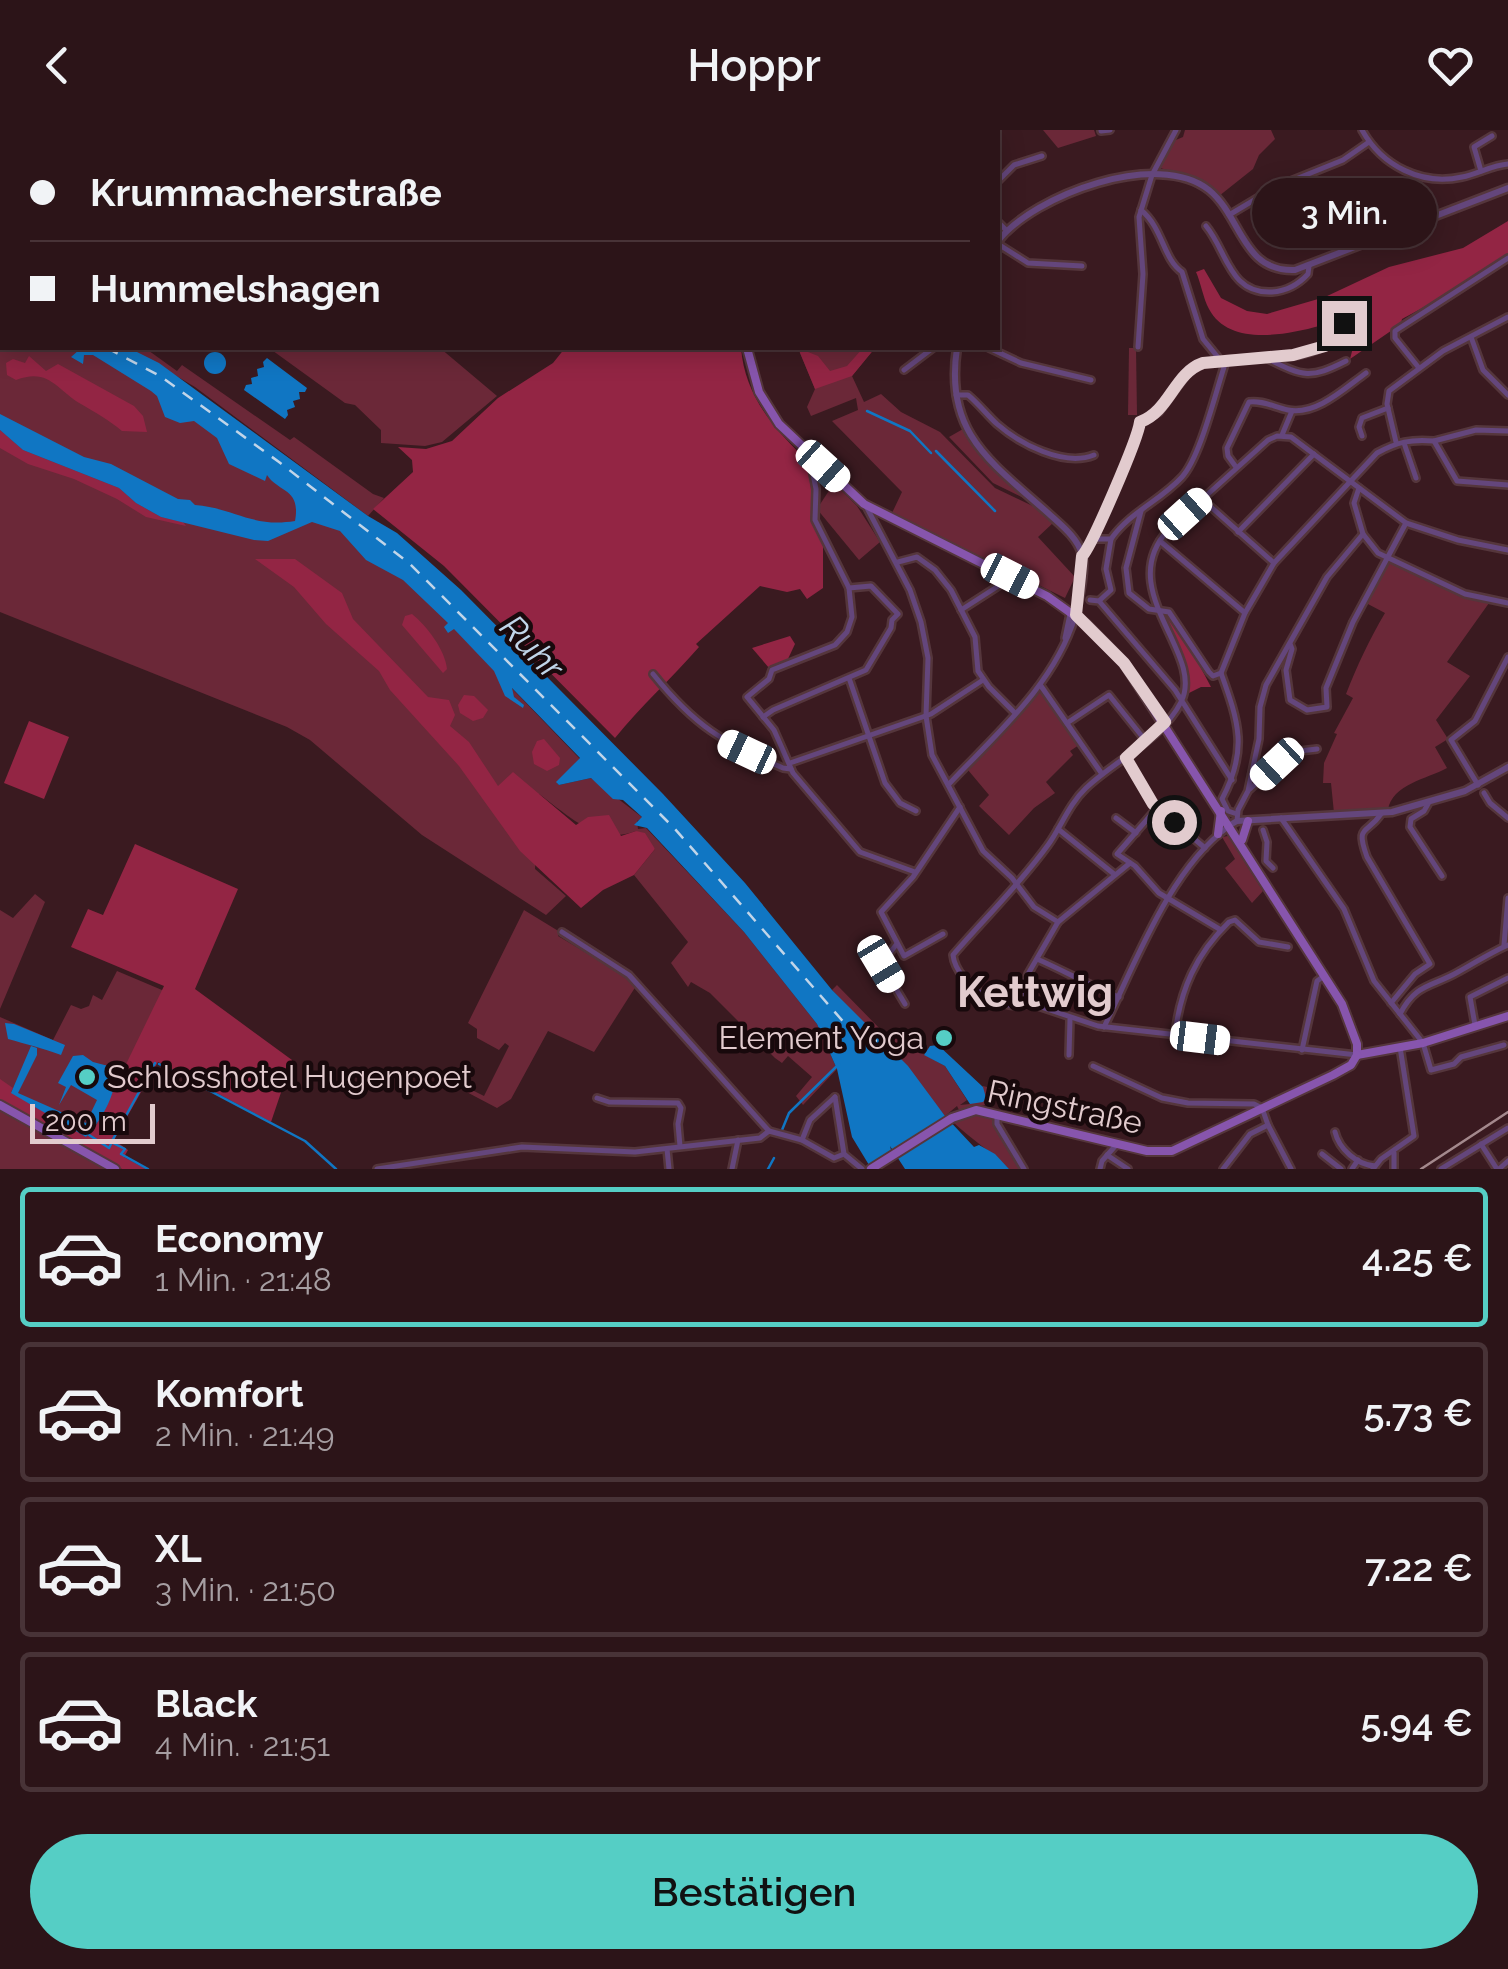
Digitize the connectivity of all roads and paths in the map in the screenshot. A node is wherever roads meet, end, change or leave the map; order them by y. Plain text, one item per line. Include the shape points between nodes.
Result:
1 (1110, 130) edge
2 (1362, 130) edge
3 (1102, 131) edge
4 (1177, 131) edge
5 (1492, 136) dead end
6 (1369, 142) junction
7 (1042, 156) dead end
8 (1508, 164) edge
9 (1481, 172) junction
10 (1152, 175) junction
11 (1000, 179) edge
12 (1508, 188) edge
13 (1141, 210) junction
14 (1229, 216) junction
15 (1000, 224) edge
16 (1206, 226) dead end
17 (1006, 230) junction
18 (1000, 239) edge
19 (1000, 243) edge
20 (1508, 258) edge
21 (1082, 266) dead end
22 (1310, 266) junction
23 (1360, 314) dead end
24 (1508, 317) edge
25 (1471, 337) junction
26 (1138, 347) dead end
27 (748, 350) edge
28 (931, 350) edge
29 (957, 350) edge
30 (993, 350) edge
31 (1265, 357) junction
32 (1224, 361) junction
33 (1346, 361) dead end
34 (1419, 368) junction
35 (904, 370) dead end
36 (1366, 373) dead end
37 (1091, 380) dead end
38 (956, 395) junction
39 (1508, 395) edge
40 (1388, 408) junction
41 (1292, 411) junction
42 (1508, 431) edge
43 (1282, 435) junction
44 (1362, 436) dead end
45 (1434, 441) junction
46 (1400, 442) junction
47 (1314, 454) junction
48 (1094, 455) dead end
49 (815, 460) junction
50 (1236, 467) junction
51 (1416, 478) dead end
52 (1350, 481) junction
53 (1508, 486) edge
54 (1359, 488) junction
55 (1202, 499) junction
56 (864, 504) junction
57 (1145, 504) junction
58 (880, 514) junction
59 (1406, 523) junction
60 (877, 524) junction
61 (1238, 532) junction
62 (1363, 534) junction
63 (1111, 539) junction
64 (1091, 541) junction
65 (1160, 541) junction
66 (1508, 550) edge
67 (1081, 552) junction
68 (1386, 558) junction
69 (897, 563) junction
70 (1274, 563) junction
71 (1002, 582) dead end
72 (849, 588) junction
73 (1076, 595) junction
74 (1090, 600) dead end
75 (1099, 600) junction
76 (1508, 603) edge
77 (1059, 604) junction
78 (962, 610) junction
79 (1156, 610) junction
80 (1245, 613) junction
81 (1073, 614) junction
82 (1086, 624) junction
83 (1071, 629) junction
84 (1065, 641) junction
85 (1290, 643) junction
86 (1508, 657) edge
87 (1276, 664) junction
88 (1286, 670) junction
89 (1221, 673) junction
90 (653, 674) dead end
91 (849, 678) junction
92 (984, 680) junction
93 (1040, 686) junction
94 (1180, 703) junction
95 (1016, 713) junction
96 (926, 716) junction
97 (763, 717) junction
98 (1067, 722) junction
99 (1165, 722) junction
100 (868, 736) junction
101 (1145, 740) junction
102 (1317, 749) dead end
103 (1126, 758) junction
104 (790, 766) junction
105 (1508, 767) edge
106 (1102, 774) junction
107 (1232, 780) junction
108 (949, 784) junction
109 (1478, 786) junction
110 (1248, 790) junction
111 (1484, 793) dead end
112 (1428, 804) junction
113 (960, 806) junction
114 (1157, 808) junction
115 (916, 811) dead end
116 (1221, 811) junction
117 (1381, 814) junction
118 (1116, 818) dead end
119 (1281, 818) junction
120 (1508, 818) edge
121 (1235, 820) junction
122 (1248, 821) junction
123 (1263, 824) junction
124 (1058, 829) junction
125 (1136, 833) junction
126 (1218, 834) junction
127 (1242, 844) junction
128 (1205, 848) junction
129 (1130, 863) junction
130 (1273, 868) dead end
131 (915, 872) junction
132 (1114, 874) junction
133 (1442, 876) dead end
134 (1016, 882) junction
135 (1508, 898) edge
136 (1168, 900) junction
137 (1058, 922) junction
138 (1221, 930) junction
139 (562, 932) dead end
140 (943, 934) dead end
141 (897, 945) junction
142 (1506, 945) edge
143 (1288, 947) dead end
144 (1037, 958) junction
145 (1324, 976) junction
146 (1508, 978) edge
147 (1119, 997) junction
148 (1031, 1001) junction
149 (905, 1004) dead end
150 (1392, 1004) junction
151 (1400, 1014) junction
152 (1508, 1016) edge
153 (1070, 1019) junction
154 (1104, 1027) junction
155 (1476, 1028) junction
156 (1175, 1035) junction
157 (1423, 1043) junction
158 (1504, 1045) dead end
159 (1400, 1046) junction
160 (1302, 1050) junction
161 (1357, 1054) junction
162 (1070, 1055) dead end
163 (1092, 1066) dead end
164 (596, 1098) dead end
165 (0, 1105) edge
166 (1262, 1108) junction
167 (998, 1114) junction
168 (1268, 1125) junction
169 (1508, 1128) edge
170 (769, 1131) junction
171 (1336, 1132) dead end
172 (738, 1140) junction
173 (802, 1140) junction
174 (1106, 1141) junction
175 (1120, 1144) junction
176 (1481, 1144) junction
177 (680, 1147) junction
178 (667, 1149) junction
179 (1394, 1152) junction
180 (844, 1154) junction
181 (1322, 1154) dead end
182 (1107, 1155) junction
183 (1358, 1160) junction
184 (1508, 1161) edge
185 (1226, 1166) edge
186 (1374, 1168) edge
187 (115, 1169) edge
188 (377, 1169) edge
189 (669, 1169) edge
190 (732, 1169) edge
191 (862, 1169) edge
192 (871, 1169) edge
193 (1024, 1169) edge
194 (1100, 1169) edge
195 (1128, 1169) edge
196 (1236, 1169) edge
197 (1291, 1169) edge
198 (1342, 1169) edge
199 (1352, 1169) edge
200 (1394, 1169) edge
201 (1441, 1169) edge
202 (1498, 1169) edge

1 - 3 street
2 - 6 street
4 - 10 street
5 - 9 street via 1474,147
6 - 9 street via 1420,177
6 - 14 street
7 - 11 street via 1014,165
8 - 9 street
10 - 13 street
10 - 14 street via 1191,180 1209,190
10 - 17 street via 1065,194
12 - 22 street
13 - 26 street
13 - 32 street via 1182,276 1203,339
14 - 22 street via 1261,262 1283,270
15 - 17 street
16 - 22 street via 1232,274 1254,289 1289,288
17 - 18 street
19 - 21 street via 1028,263
20 - 34 street via 1395,331
23 - 31 street via 1325,346
24 - 25 street
25 - 34 street
25 - 39 street via 1483,370
27 - 49 main road via 769,409
28 - 35 street
29 - 38 street
30 - 37 street
31 - 32 street
31 - 33 street via 1311,376
32 - 57 street via 1188,469
32 - 64 street via 1192,367 1160,412 1140,422
34 - 40 street via 1390,391
36 - 41 street via 1321,404
38 - 48 street via 968,395 1006,432 1043,451
38 - 67 street via 978,450 1064,528
40 - 44 street via 1362,418
40 - 46 street
41 - 43 street
41 - 50 street via 1248,402 1227,448
42 - 45 street via 1476,430
43 - 47 street
43 - 50 street
45 - 46 street
45 - 53 street via 1457,482
46 - 51 street
46 - 52 street
47 - 52 street
47 - 61 street
49 - 56 main road
49 - 72 street via 815,520
50 - 55 street
52 - 54 street
52 - 70 street
54 - 59 street
54 - 62 street via 1354,503
55 - 61 street
55 - 65 street
56 - 58 main road
56 - 60 street
57 - 63 street
57 - 79 street via 1126,568 1127,589
58 - 60 street
58 - 77 main road
59 - 66 street
59 - 68 street
60 - 69 street
61 - 70 street
62 - 68 street
62 - 85 street via 1327,577
63 - 64 street
63 - 75 street via 1111,590
64 - 67 street
65 - 79 street via 1152,566
65 - 80 street
67 - 73 street
68 - 76 street via 1465,594
68 - 88 street via 1326,688 1327,707 1306,710 1290,700
69 - 78 street via 925,561
69 - 96 street via 926,645
70 - 80 street
71 - 78 street
72 - 91 street via 872,586 898,614 870,666
72 - 97 street via 852,616 840,640 772,670 747,697
73 - 77 street
73 - 81 street
74 - 75 street
75 - 94 street
77 - 81 main road
78 - 92 street
79 - 89 street via 1169,612 1209,672
79 - 94 street via 1182,664
80 - 89 street
81 - 82 main road
81 - 83 street
81 - 84 street
82 - 83 street
82 - 99 main road via 1124,663
83 - 84 street
84 - 93 street
85 - 87 street
85 - 88 street
86 - 109 street via 1475,721 1451,740
87 - 88 street
87 - 110 street via 1260,706
89 - 107 street via 1240,727
90 - 104 street via 712,734
91 - 97 street
91 - 100 street
92 - 95 street
92 - 96 street
93 - 95 street
93 - 98 street
94 - 99 street
94 - 107 street
95 - 108 street
96 - 100 street
96 - 108 street via 932,755
97 - 104 street
98 - 101 street via 1109,695
98 - 106 street
99 - 101 street
99 - 116 main road
100 - 104 street
100 - 115 street via 884,784
101 - 103 street
102 - 110 street via 1291,752
103 - 106 street
103 - 114 street
104 - 131 street via 860,852
105 - 109 street
106 - 124 street
107 - 121 street via 1222,799
108 - 113 street
109 - 112 street
110 - 121 street
111 - 120 street
112 - 117 street
112 - 133 street via 1410,827
113 - 131 street
113 - 134 street via 983,851
114 - 125 street
114 - 128 street
116 - 121 main road
116 - 126 main road
117 - 119 street
117 - 150 street via 1360,839 1430,964
118 - 125 street
119 - 123 street
119 - 150 street via 1344,909 1374,981
121 - 122 street
121 - 126 street
121 - 127 main road
122 - 123 street
122 - 127 main road
123 - 130 street via 1266,862
124 - 132 street
124 - 134 street
125 - 129 street via 1120,856
126 - 128 street
127 - 145 main road
128 - 136 street
129 - 132 street
129 - 136 street
131 - 141 street via 881,912
132 - 137 street
134 - 137 street
134 - 148 street via 953,955 971,988 1014,1006
135 - 142 street
136 - 138 street
136 - 147 street
137 - 144 street
138 - 143 street via 1235,920 1258,942
138 - 156 street via 1188,977
139 - 170 street via 629,975
140 - 141 street via 904,956
141 - 149 street via 881,964
142 - 151 street via 1428,983
144 - 147 street
144 - 148 street via 1026,980
145 - 160 street via 1317,981
145 - 161 main road via 1349,1018
146 - 155 street via 1470,997
147 - 154 street
148 - 153 street
150 - 151 street
151 - 157 street
152 - 155 main road
153 - 154 street
153 - 162 street
154 - 156 street
155 - 157 main road
156 - 160 street
157 - 158 street via 1432,1070
157 - 159 main road
159 - 161 main road
159 - 179 street via 1414,1132
160 - 161 street
161 - 166 main road, Ringstraße via 1349,1067
163 - 166 street via 1162,1098
164 - 177 street via 678,1103
165 - 187 main road
166 - 168 street
166 - 175 main road, Ringstraße via 1180,1149 1153,1152
167 - 174 main road, Ringstraße
167 - 192 main road, Ringstraße via 976,1110 956,1116
167 - 193 street via 997,1124
168 - 185 street via 1250,1134
168 - 197 street
169 - 176 street
170 - 172 street
170 - 173 street
171 - 183 street via 1340,1146
172 - 177 street
172 - 190 street
173 - 180 street via 834,1158
173 - 180 street via 810,1120 835,1097
174 - 175 main road, Ringstraße
174 - 182 street
175 - 182 street
176 - 201 street
176 - 202 street
177 - 178 street
178 - 188 street via 522,1146
178 - 189 street
179 - 186 street
179 - 200 street
180 - 191 street
181 - 198 street
182 - 194 street
182 - 195 street
183 - 186 street
183 - 199 street
184 - 202 street
185 - 196 street

